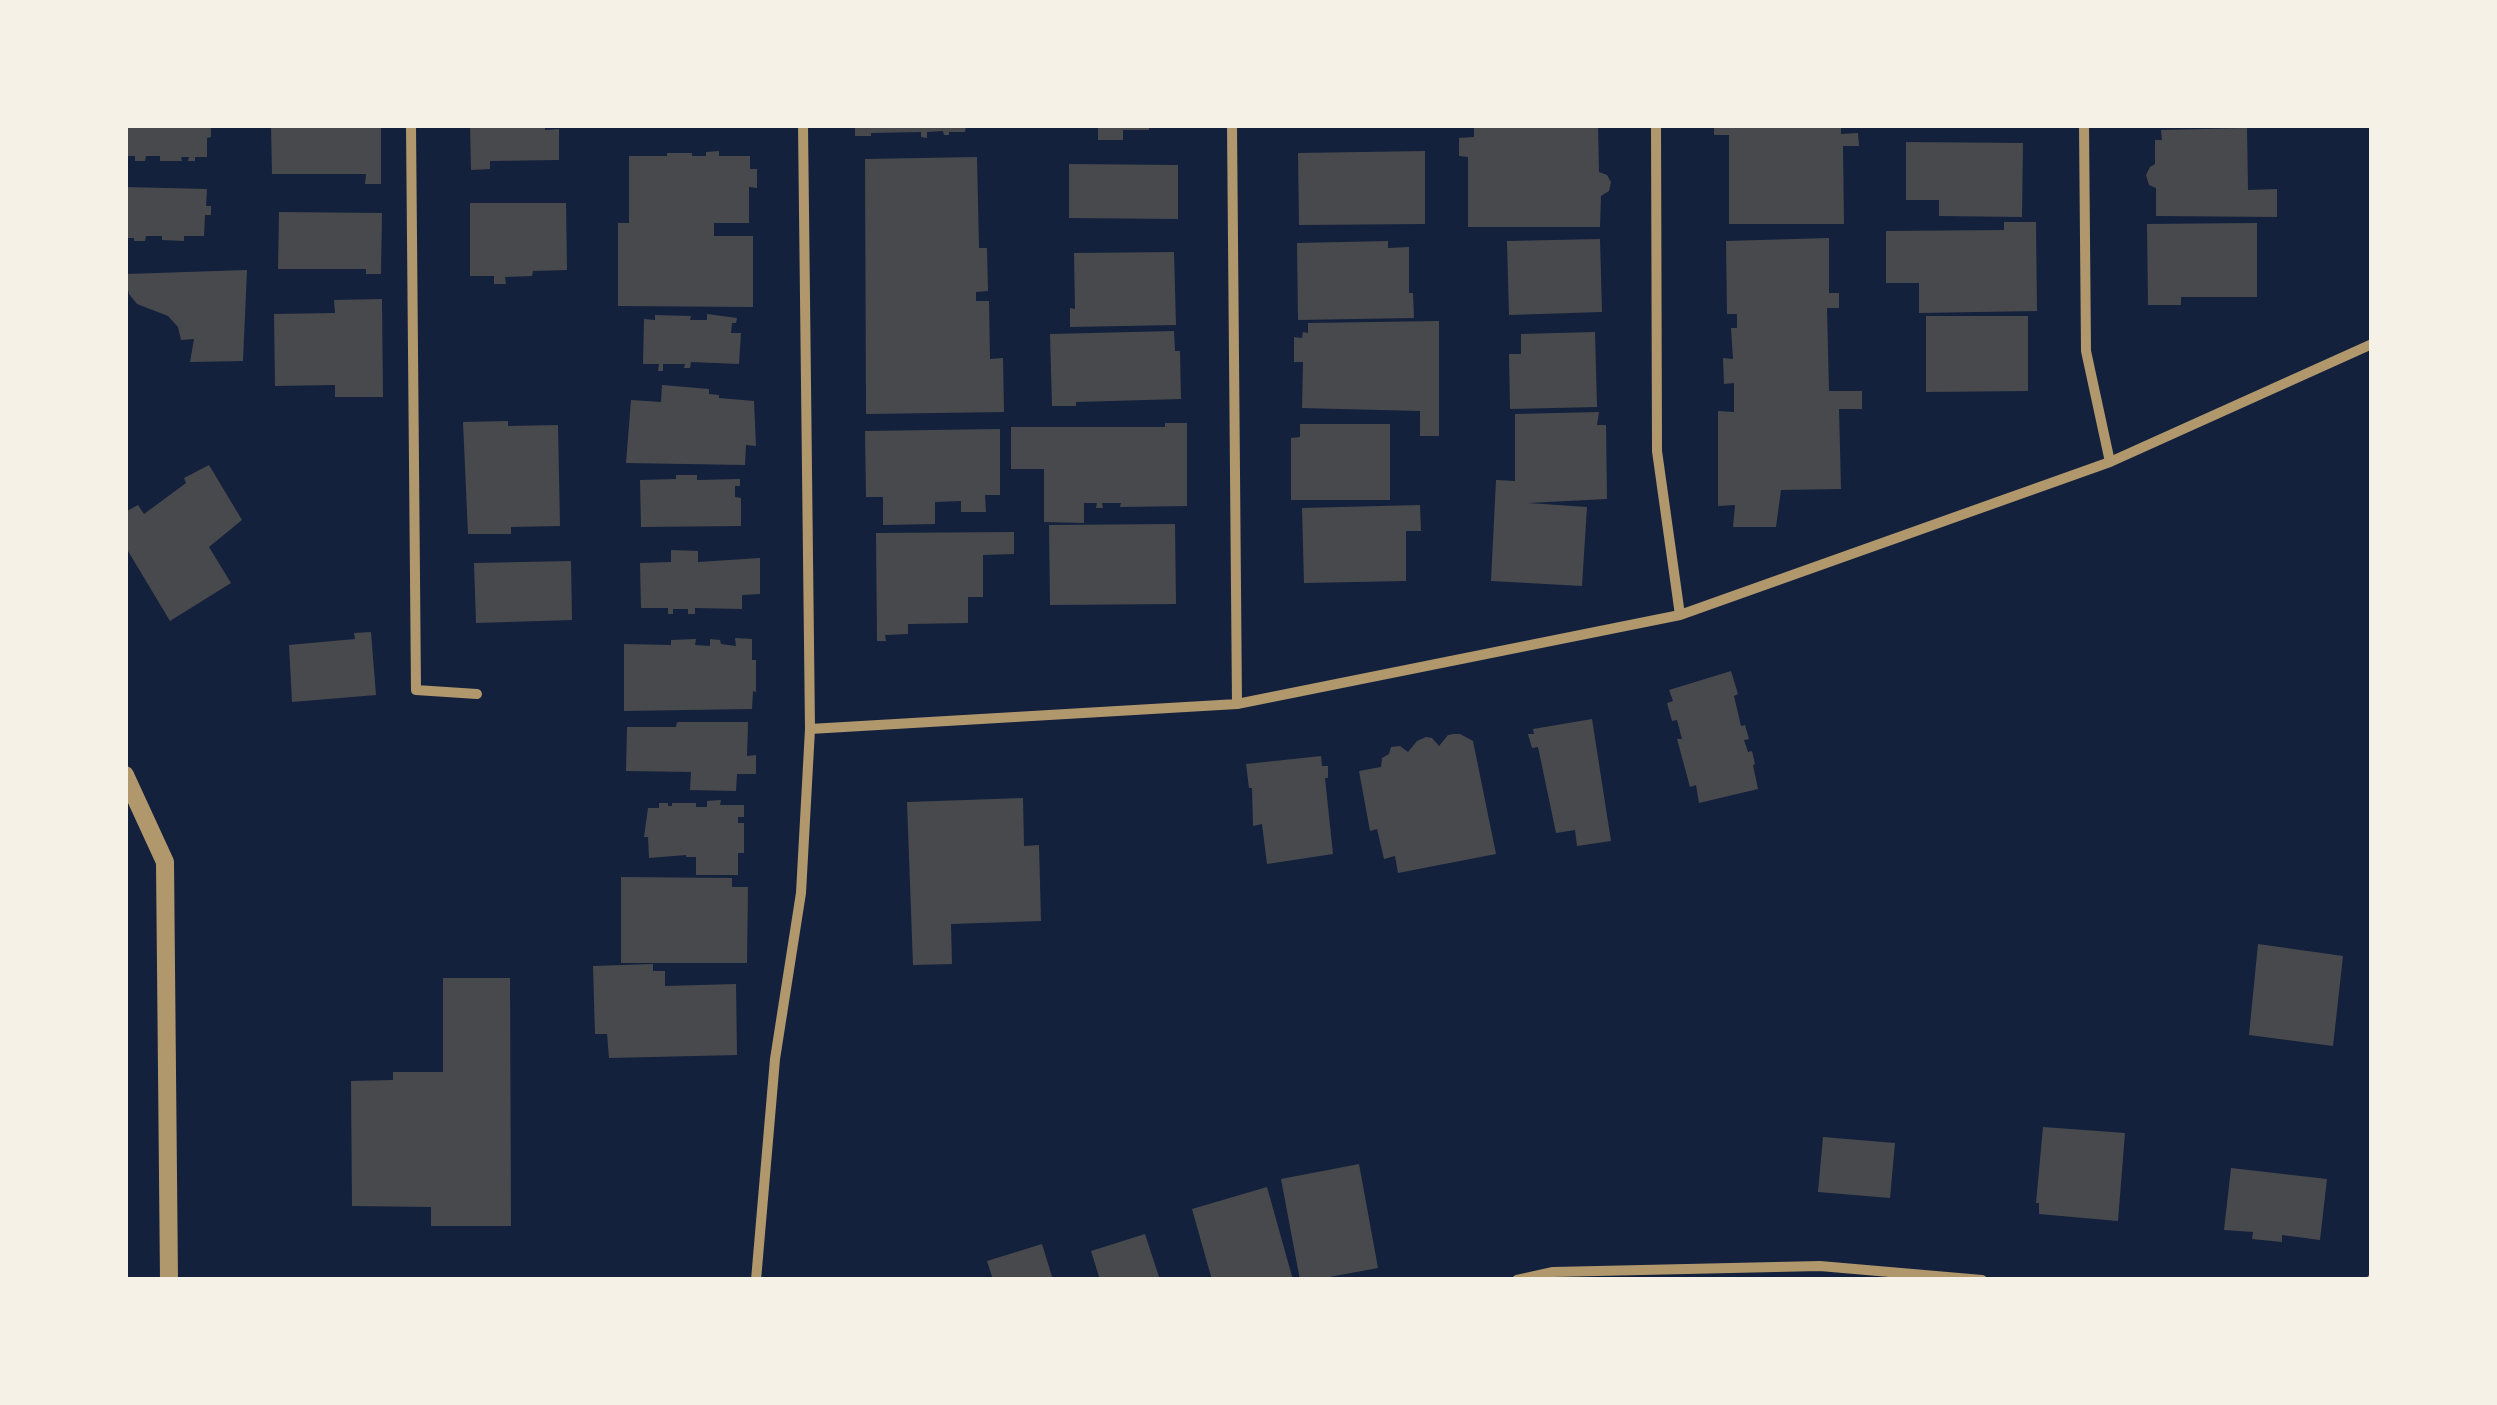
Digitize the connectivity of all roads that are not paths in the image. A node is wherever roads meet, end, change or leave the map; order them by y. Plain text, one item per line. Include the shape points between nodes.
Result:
1 (412, 125) edge
2 (802, 125) edge
3 (1232, 125) edge
4 (1656, 125) edge
5 (2084, 125) edge
6 (2372, 344) edge
7 (2110, 462) junction
8 (1680, 615) junction
9 (477, 694) dead end
10 (1237, 704) junction
11 (810, 729) junction
12 (125, 775) edge
13 (169, 1280) edge
14 (756, 1280) edge
15 (1517, 1280) edge
16 (1982, 1280) edge

1 - 9 street via 416,690
2 - 11 street
3 - 10 street
4 - 8 street via 1657,451
5 - 7 street via 2086,351
6 - 7 street
7 - 8 street
8 - 10 street
10 - 11 street
11 - 14 street via 802,893 774,1059
12 - 13 street via 165,862
15 - 16 street via 1553,1272 1820,1266

